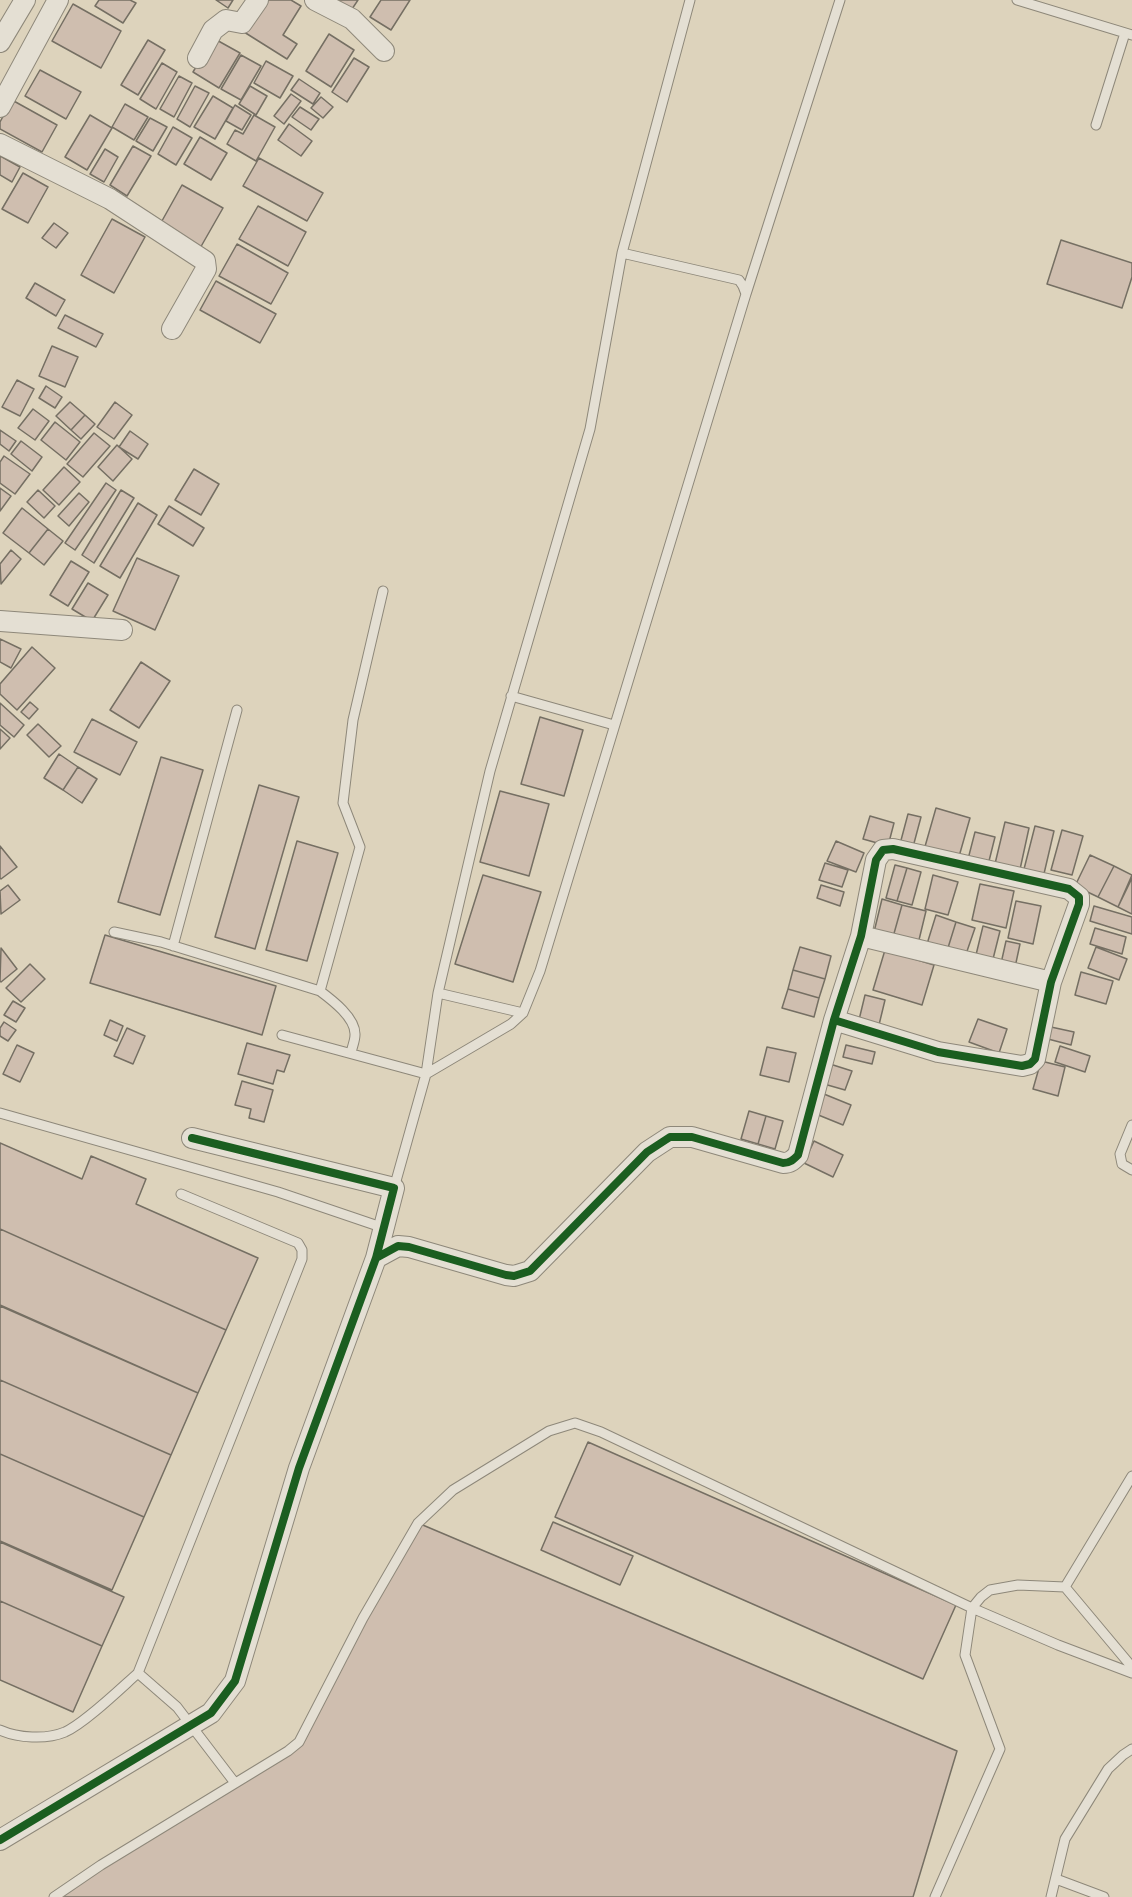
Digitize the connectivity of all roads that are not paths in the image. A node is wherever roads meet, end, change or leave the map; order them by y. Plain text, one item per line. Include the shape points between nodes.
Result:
1 (25, 0) edge
2 (58, 0) edge
3 (258, 0) edge
4 (315, 0) edge
5 (690, 0) edge
6 (840, 0) edge
7 (1017, 0) edge
8 (1128, 34) edge
9 (1, 37) edge
10 (32, 47) junction
11 (384, 51) dead end
12 (198, 58) dead end
13 (0, 107) edge
14 (1096, 125) dead end
15 (0, 144) edge
16 (622, 253) junction
17 (746, 294) junction
18 (172, 329) dead end
19 (383, 591) dead end
20 (0, 621) edge
21 (122, 630) dead end
22 (511, 696) junction
23 (237, 711) dead end
24 (614, 725) junction
25 (114, 932) dead end
26 (861, 936) junction
27 (173, 946) junction
28 (1051, 982) junction
29 (320, 991) junction
30 (438, 993) junction
31 (523, 1013) junction
32 (834, 1020) junction
33 (282, 1035) dead end
34 (351, 1053) junction
35 (426, 1074) junction
36 (0, 1113) edge
37 (1132, 1125) edge
38 (192, 1138) dead end
39 (1132, 1170) edge
40 (394, 1188) junction
41 (181, 1194) dead end
42 (384, 1228) junction
43 (375, 1258) junction
44 (1132, 1476) edge
45 (1065, 1587) junction
46 (972, 1608) junction
47 (1132, 1667) edge
48 (1132, 1672) edge
49 (138, 1673) junction
50 (191, 1723) junction
51 (0, 1730) edge
52 (1132, 1749) edge
53 (235, 1783) junction
54 (0, 1840) edge
55 (1056, 1879) junction
56 (54, 1897) edge
57 (934, 1897) edge
58 (1051, 1897) edge
59 (1104, 1897) edge

1 - 9 street
2 - 10 street
3 - 12 street via 242,23 226,20 213,30
4 - 11 street via 352,19
5 - 16 lane
6 - 17 lane
7 - 8 lane
8 - 14 lane
9 - 10 street
10 - 13 street
15 - 18 street via 110,199 205,261 206,269
16 - 17 lane via 739,280
16 - 22 lane via 590,429
17 - 24 lane
19 - 29 lane via 353,720 344,802 360,847
20 - 21 street
22 - 24 lane
22 - 30 lane
23 - 27 lane
24 - 31 lane via 540,971
25 - 27 lane
26 - 28 street
26 - 28 street via 876,860 883,850 893,849 1069,890 1077,894 1079,904
26 - 32 street
27 - 29 lane
28 - 32 street via 1035,1059 1024,1066 938,1052
29 - 34 lane via 337,1003 355,1028
30 - 31 lane
30 - 35 lane
31 - 35 lane
32 - 43 street via 798,1155 789,1163 692,1137 670,1137 647,1152 530,1271 506,1275 398,1246
33 - 34 lane
34 - 35 lane
35 - 40 lane
36 - 42 lane via 278,1192
37 - 39 lane via 1120,1157 1122,1164
38 - 40 street
40 - 42 street
41 - 49 lane via 298,1243 302,1259
42 - 43 street
43 - 50 street via 299,1468 235,1681 211,1713
44 - 45 lane
45 - 46 lane via 1018,1585 990,1590
45 - 47 lane
46 - 48 lane
46 - 53 lane via 575,1423 549,1431 453,1490 418,1522 299,1742
46 - 57 lane via 965,1655 1000,1749
49 - 50 lane
49 - 51 lane via 63,1733 23,1736
50 - 53 lane
50 - 54 street
52 - 55 lane via 1108,1769 1065,1839
53 - 56 lane
55 - 58 lane
55 - 59 lane

